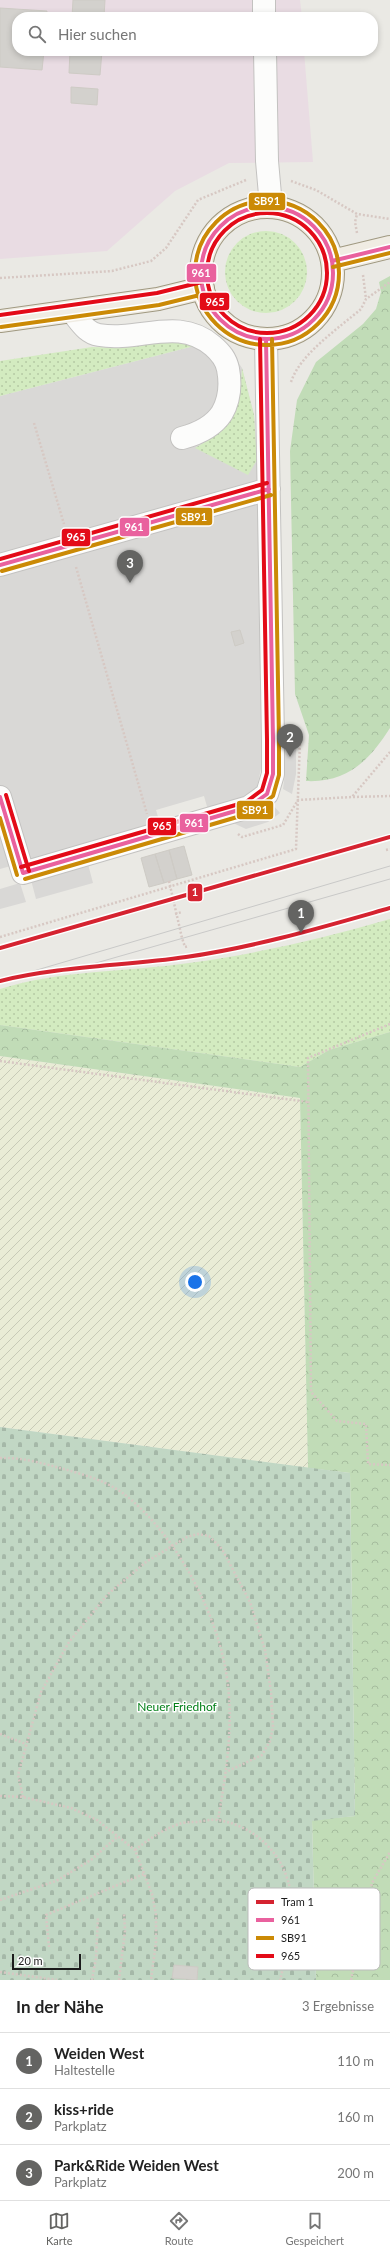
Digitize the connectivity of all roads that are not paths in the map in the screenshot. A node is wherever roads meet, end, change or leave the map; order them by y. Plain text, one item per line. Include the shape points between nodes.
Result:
1 (264, 0) edge
2 (264, 12) edge
3 (265, 56) edge
4 (271, 206) junction
5 (390, 247) edge
6 (332, 261) junction
7 (203, 288) junction
8 (72, 312) junction
9 (0, 321) edge
10 (266, 339) junction
11 (182, 438) dead end
12 (269, 489) junction
13 (0, 565) edge
14 (0, 797) edge

1 - 2 lane
3 - 4 lane
4 - 6 main road via 292,211 311,222 325,240
4 - 7 main road via 250,209 230,218 218,229 209,242 203,260
5 - 6 main road
6 - 10 main road via 333,284 318,316 299,331
7 - 8 main road via 158,299
7 - 10 main road via 212,309 227,325 245,335
8 - 9 main road
8 - 11 lane via 88,331 98,335 127,337 172,330 189,332 203,338 222,354 230,378 230,393 225,407 218,419 205,429
10 - 12 lane
12 - 13 lane
12 - 14 lane via 273,740 272,774 267,794 249,807 23,874

